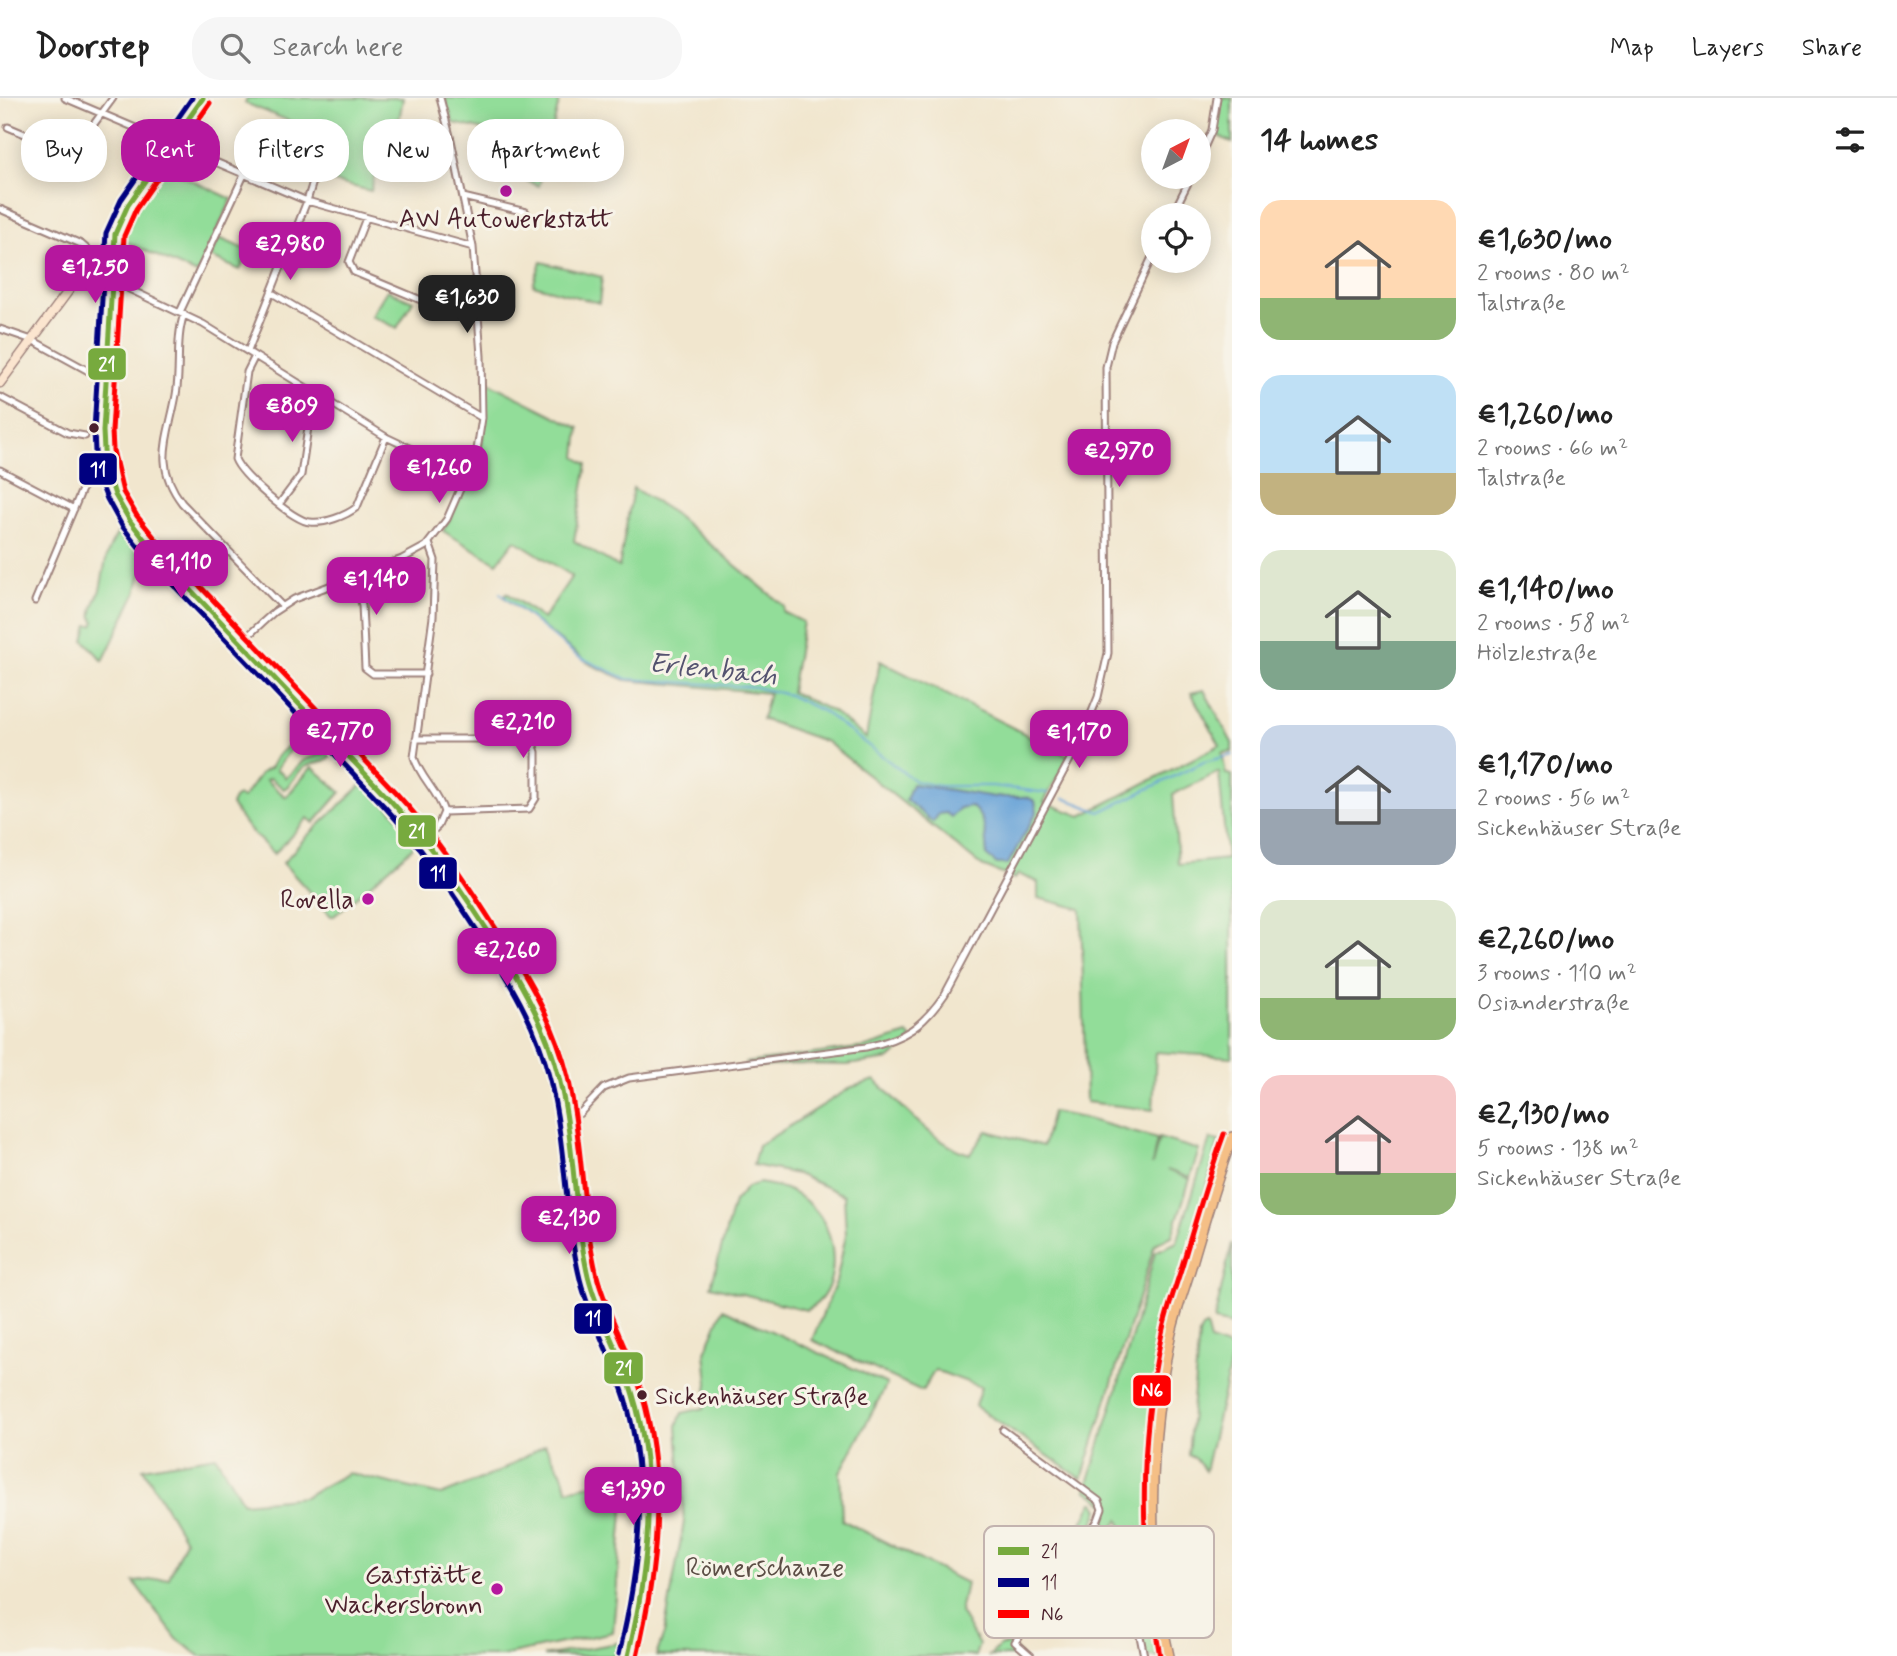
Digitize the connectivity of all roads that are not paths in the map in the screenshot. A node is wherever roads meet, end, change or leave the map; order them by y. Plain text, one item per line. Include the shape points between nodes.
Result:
1 (65, 98) edge
2 (113, 98) edge
3 (203, 98) edge
4 (440, 98) edge
5 (1217, 98) edge
6 (102, 114) junction
7 (188, 119) edge
8 (121, 122) edge
9 (8, 127) dead end
10 (1211, 132) edge
11 (144, 182) edge
12 (241, 182) edge
13 (261, 182) edge
14 (313, 182) edge
15 (463, 197) junction
16 (307, 201) junction
17 (0, 209) edge
18 (526, 212) dead end
19 (366, 218) junction
20 (472, 247) junction
21 (96, 257) junction
22 (112, 258) junction
23 (1145, 273) edge
24 (110, 280) junction
25 (272, 293) junction
26 (182, 313) junction
27 (479, 318) junction
28 (0, 329) edge
29 (32, 340) junction
30 (248, 351) junction
31 (256, 356) junction
32 (106, 380) junction
33 (0, 383) edge
34 (316, 394) junction
35 (0, 397) edge
36 (482, 418) junction
37 (85, 436) dead end
38 (386, 438) junction
39 (0, 470) edge
40 (106, 472) junction
41 (466, 475) junction
42 (280, 503) junction
43 (74, 509) junction
44 (429, 543) junction
45 (354, 577) junction
46 (35, 601) dead end
47 (282, 606) junction
48 (241, 642) junction
49 (426, 674) junction
50 (416, 739) junction
51 (444, 811) junction
52 (424, 839) junction
53 (569, 1124) junction
54 (1232, 1138) edge
55 (1003, 1430) dead end
56 (1094, 1526) edge
57 (1154, 1526) edge
58 (1018, 1638) edge
59 (1141, 1638) edge
60 (1167, 1638) edge
61 (628, 1656) edge
62 (1031, 1656) edge
63 (1144, 1656) edge
64 (1169, 1656) edge

1 - 6 street
2 - 6 street
3 - 7 street
4 - 15 street
5 - 10 street
6 - 8 street
6 - 9 street via 72,154
11 - 22 street via 121,216
12 - 26 street
13 - 16 street
14 - 16 street
15 - 18 street
15 - 20 street
16 - 19 street
16 - 25 street
17 - 21 street via 81,244
19 - 20 street
19 - 27 street via 349,262 354,272 464,318
20 - 27 street
21 - 22 street
21 - 29 street
22 - 24 street
23 - 53 street via 1112,342 1106,368 1108,653 1098,697 1081,739 933,1012 917,1027 866,1047 629,1078 604,1088
24 - 26 street
24 - 32 street
25 - 30 street
25 - 36 street
26 - 30 street
26 - 47 street via 176,394 164,442 169,483 182,503
27 - 36 street
28 - 29 street
29 - 32 street
29 - 33 street
30 - 31 street
31 - 34 street
31 - 42 street via 247,372 235,459 241,470
32 - 40 street
34 - 38 street
34 - 42 street via 301,475
35 - 37 street via 68,433
36 - 41 street via 477,450
38 - 41 street
38 - 42 street via 362,500 352,511 308,522
39 - 43 street
40 - 43 street via 86,482
40 - 48 street via 115,498 136,530
41 - 44 street via 447,519
43 - 46 street
44 - 45 street via 410,556
44 - 49 street via 435,564
45 - 47 street
45 - 49 street via 362,605 365,668 373,674
47 - 48 street
48 - 52 street
49 - 50 street
50 - 51 street via 416,764
50 - 51 street via 522,739 535,748 536,798 529,809
51 - 52 street via 438,826
52 - 53 street via 530,1001 556,1064
53 - 61 street via 588,1276 634,1398 647,1465 646,1546
54 - 57 main road via 1170,1336 1158,1417
55 - 56 street via 1099,1500 1102,1509
58 - 62 street via 1015,1642
59 - 63 street
60 - 64 main road

